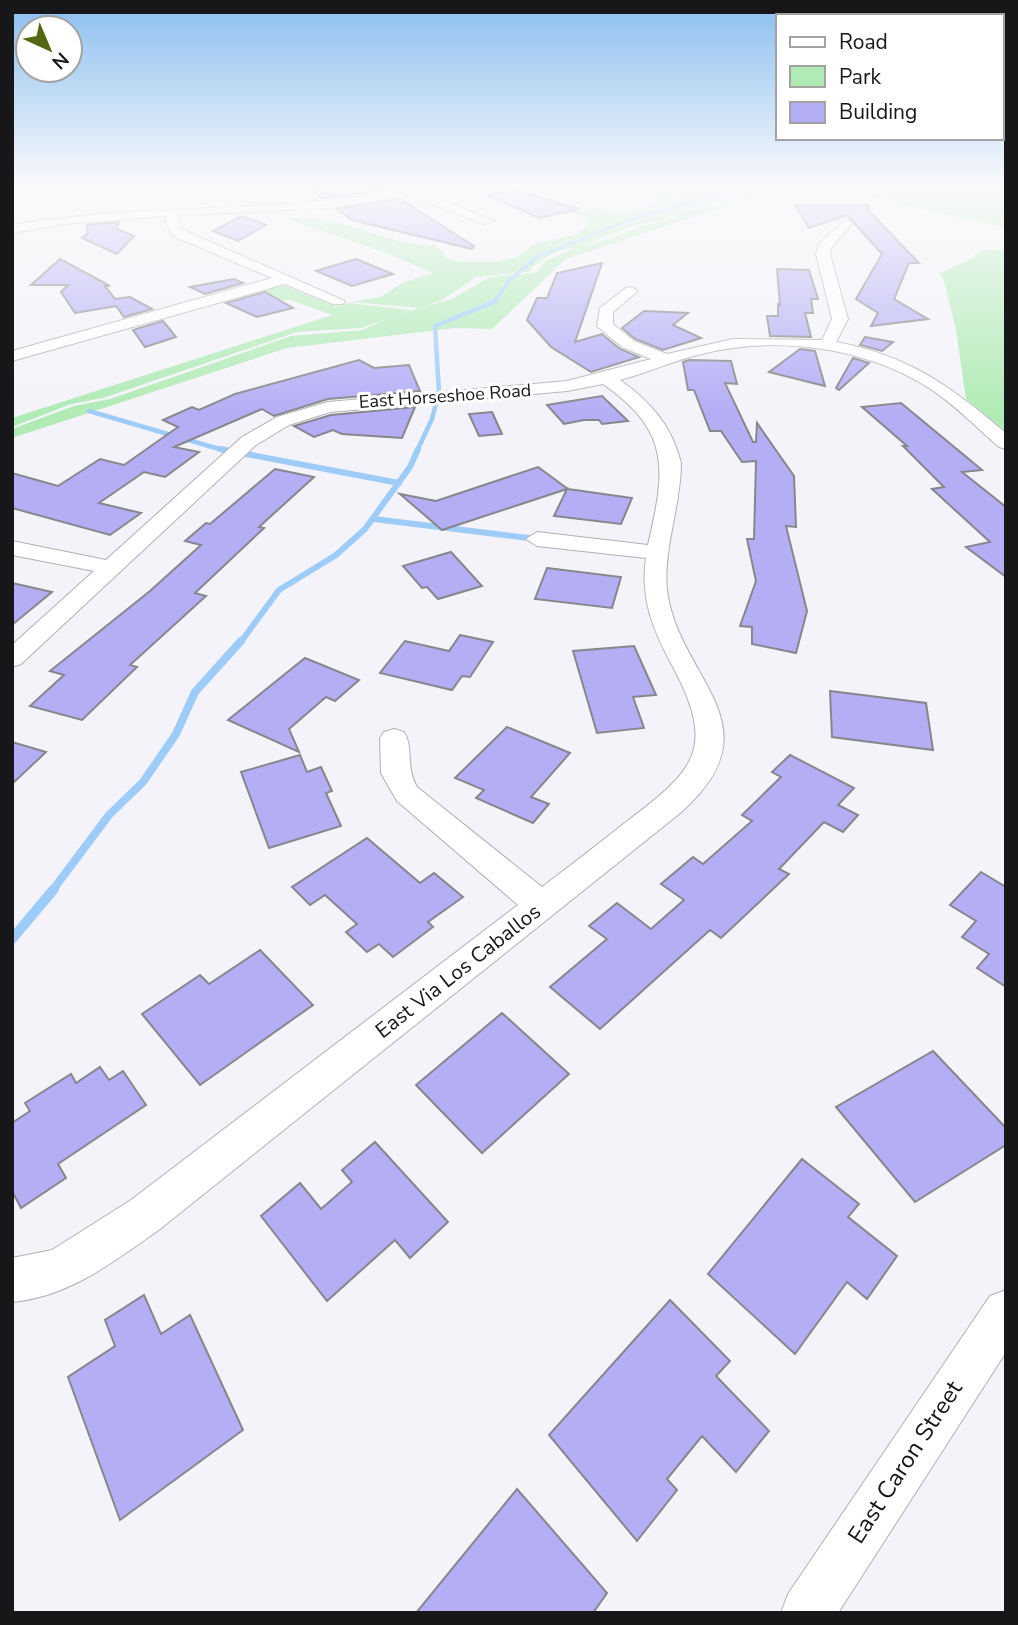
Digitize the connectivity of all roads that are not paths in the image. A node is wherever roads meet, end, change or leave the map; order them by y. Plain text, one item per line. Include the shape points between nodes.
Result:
1 (247, 263) edge
2 (825, 263) edge
3 (285, 279) junction
4 (631, 291) dead end
5 (338, 301) dead end
6 (20, 339) dead end
7 (826, 347) junction
8 (37, 349) junction
9 (12, 356) edge
10 (665, 359) junction
11 (606, 379) junction
12 (1006, 443) edge
13 (537, 539) dead end
14 (12, 548) edge
15 (656, 552) junction
16 (112, 568) junction
17 (12, 659) edge
18 (394, 738) dead end
19 (541, 905) junction
20 (12, 1280) edge
21 (1006, 1312) edge
22 (807, 1613) edge

1 - 3 street
2 - 7 street via 840,319
3 - 5 street
3 - 8 street
4 - 10 street via 605,311 605,327 628,344
6 - 8 street
7 - 10 street, East Horseshoe Road via 740,344
7 - 12 street, East Horseshoe Road via 876,358 918,374
8 - 9 street
10 - 11 street, East Horseshoe Road
11 - 15 street, East Via Los Caballos via 636,401 667,443 670,486
11 - 16 street, East Horseshoe Road via 546,389 348,403 307,412 249,441
13 - 15 street
14 - 16 street
15 - 19 street, East Via Los Caballos via 653,582 659,611 710,719 708,753 695,779 668,805
16 - 17 street, East Horseshoe Road
18 - 19 street via 395,773 407,794
19 - 20 street, East Via Los Caballos via 161,1201 83,1256 38,1279
21 - 22 street, East Caron Street

